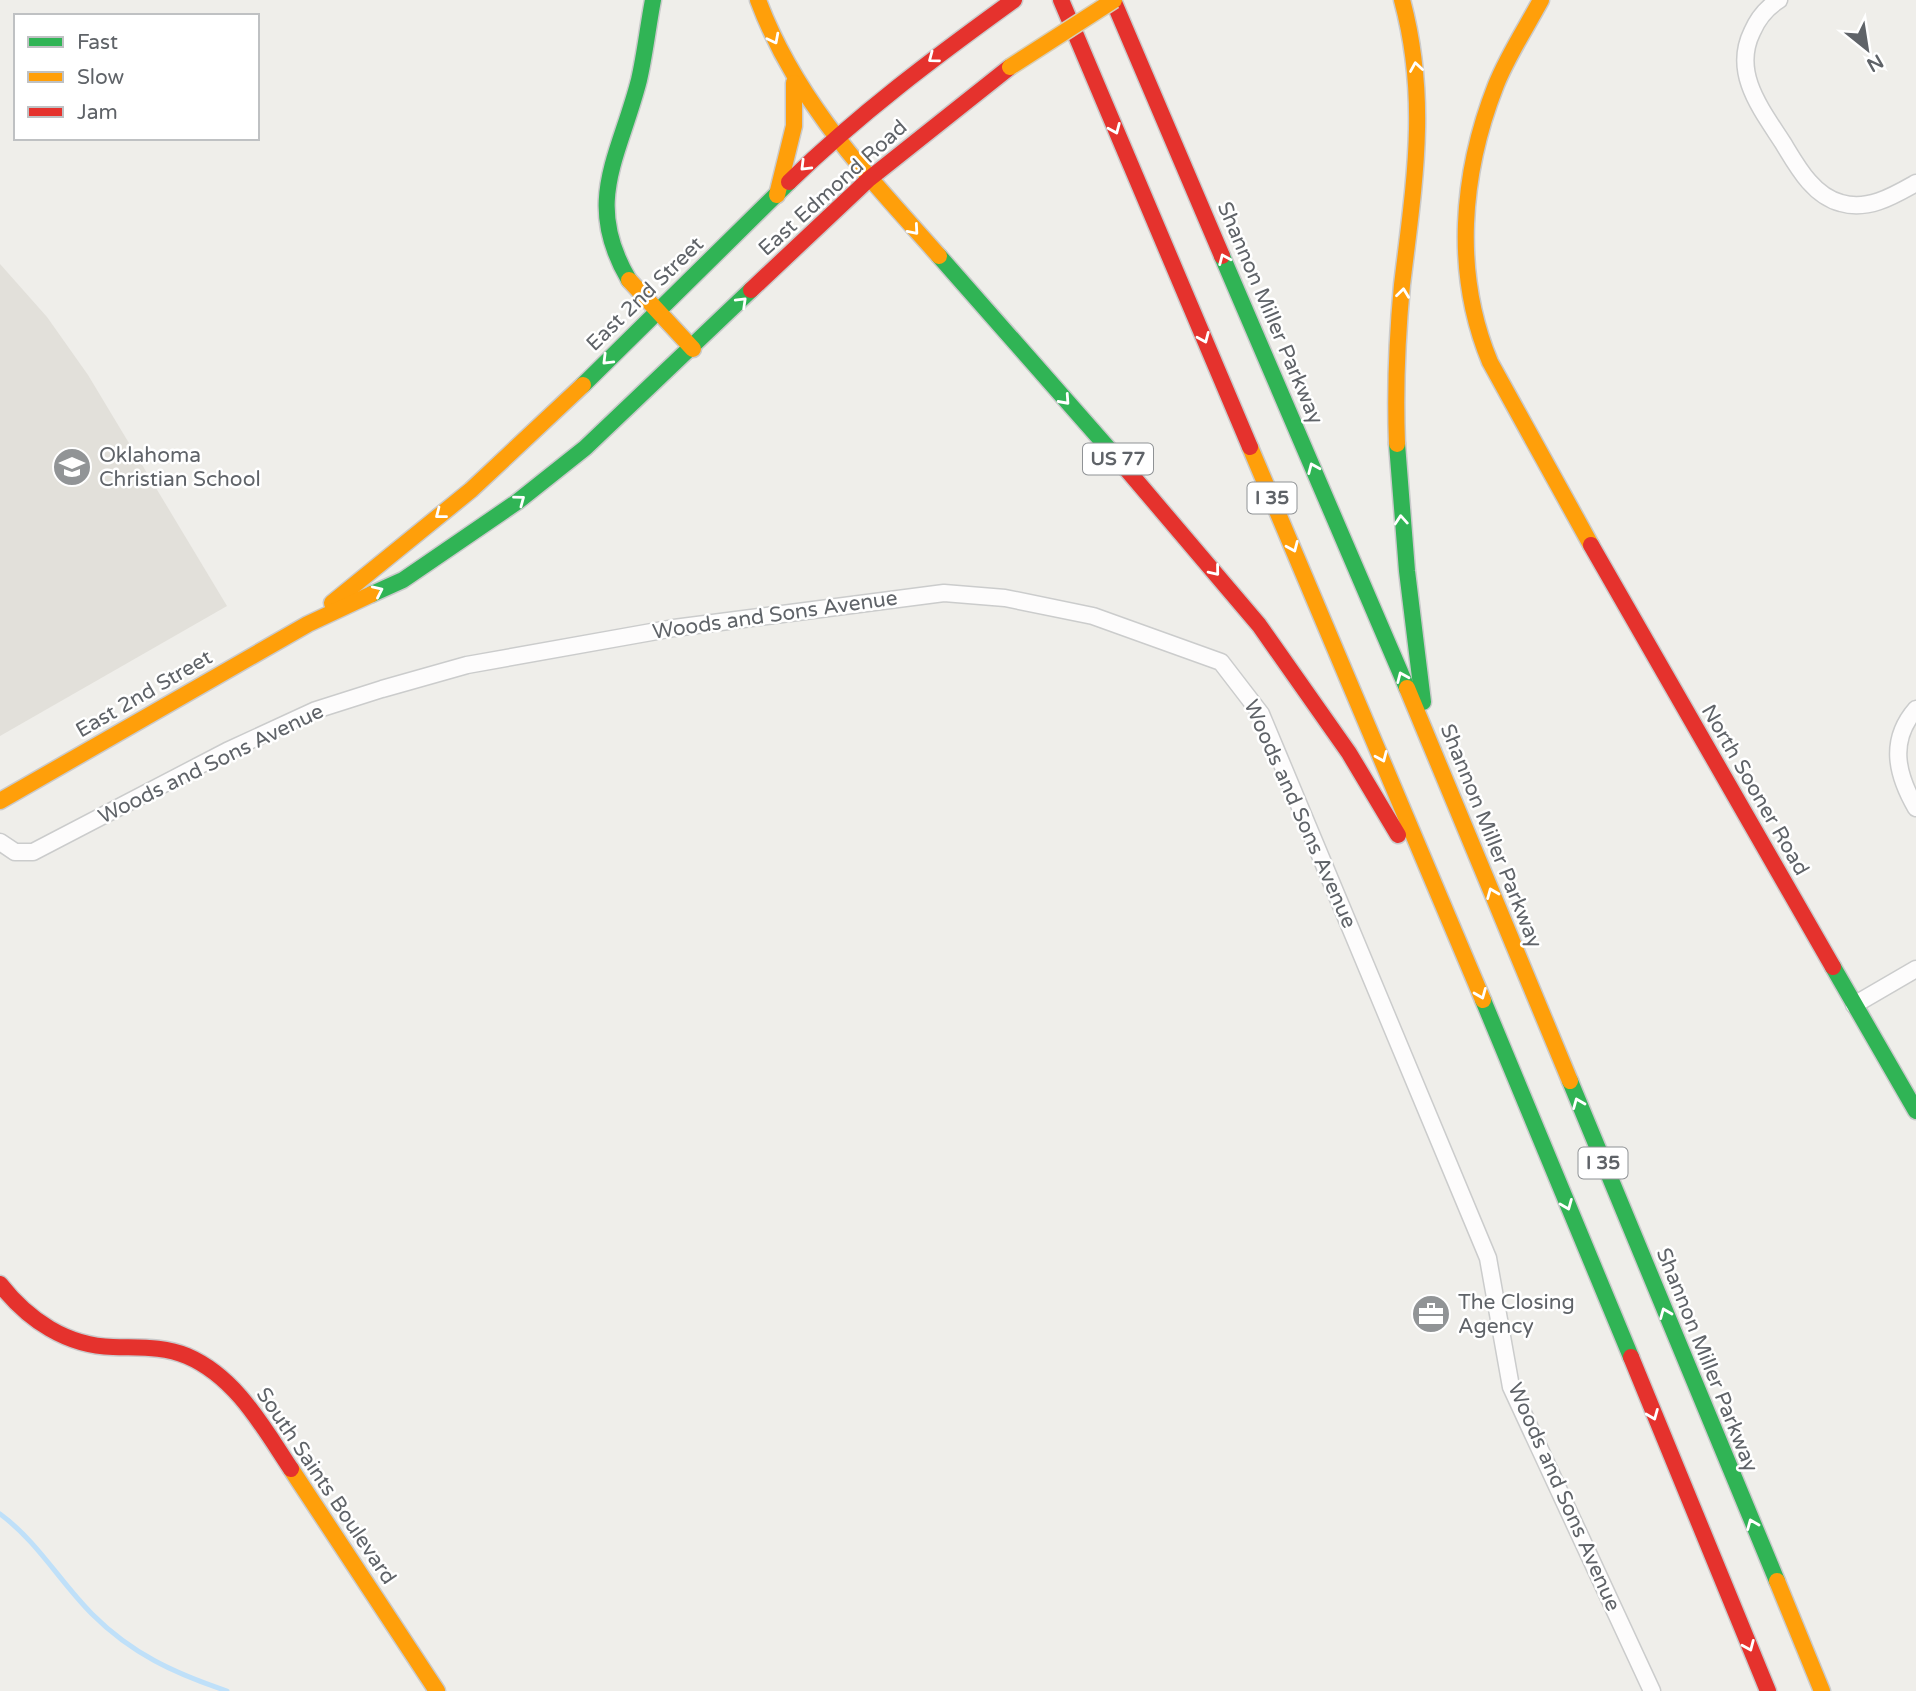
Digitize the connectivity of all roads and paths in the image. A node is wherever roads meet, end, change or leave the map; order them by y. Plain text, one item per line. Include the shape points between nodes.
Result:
1 (653, 0) edge
2 (758, 0) edge
3 (1014, 0) edge
4 (1061, 0) edge
5 (1114, 0) edge
6 (1402, 0) edge
7 (1541, 0) edge
8 (1779, 0) edge
9 (793, 76) junction
10 (834, 138) junction
11 (869, 179) junction
12 (1916, 183) edge
13 (777, 195) junction
14 (656, 312) junction
15 (693, 349) junction
16 (308, 624) junction
17 (1916, 709) edge
18 (1429, 740) junction
19 (0, 801) edge
20 (1916, 808) edge
21 (0, 842) edge
22 (1455, 931) junction
23 (1916, 969) edge
24 (1854, 1005) junction
25 (1916, 1111) edge
26 (0, 1284) edge
27 (1778, 1587) junction
28 (437, 1691) edge
29 (1652, 1691) edge
30 (1768, 1691) edge
31 (1822, 1691) edge
32 (1834, 1691) edge

1 - 14 main road via 639,79 604,199 608,235 629,280
2 -> 9 main road
3 -> 10 main road, East 2nd Street
4 -> 22 main road, I 35
5 - 11 main road, East Edmond Road, bridge via 1010,67
18 -> 5 main road, Shannon Miller Parkway / I 35
18 -> 6 main road via 1408,588 1397,460 1397,351 1419,131 1418,77
7 - 24 main road, North Sooner Road via 1497,82 1469,177 1467,276 1478,330 1496,374 1559,489
8 - 12 street via 1753,30 1745,68 1758,103 1795,163 1817,190 1851,205 1880,202
9 - 10 main road
9 - 13 main road via 796,130
10 - 11 main road, US 77
10 -> 13 main road, East 2nd Street
15 -> 11 main road, East Edmond Road
11 -> 22 main road, US 77 via 1259,625 1349,753
13 - 14 main road, East 2nd Street
14 - 15 main road
14 -> 16 main road, East 2nd Street via 471,490
16 -> 15 main road, East 2nd Street via 403,580 467,538 585,448
16 - 19 main road, East 2nd Street
17 - 20 street via 1902,730 1898,756 1901,780
27 -> 18 main road, Shannon Miller Parkway / I 35
21 - 29 street, Woods and Sons Avenue via 15,852 33,852 227,751 316,710 382,689 467,665 674,628 944,593 1005,598 1093,616 1222,662 1261,715 1488,1258 1511,1387
22 -> 30 main road, I 35
23 - 24 street
24 - 25 main road, North Sooner Road
26 - 28 main road, South Saints Boulevard via 21,1309 65,1337 93,1346 173,1351 216,1372 235,1389
27 - 31 main road, Shannon Miller Parkway / I 35
27 - 32 main road

